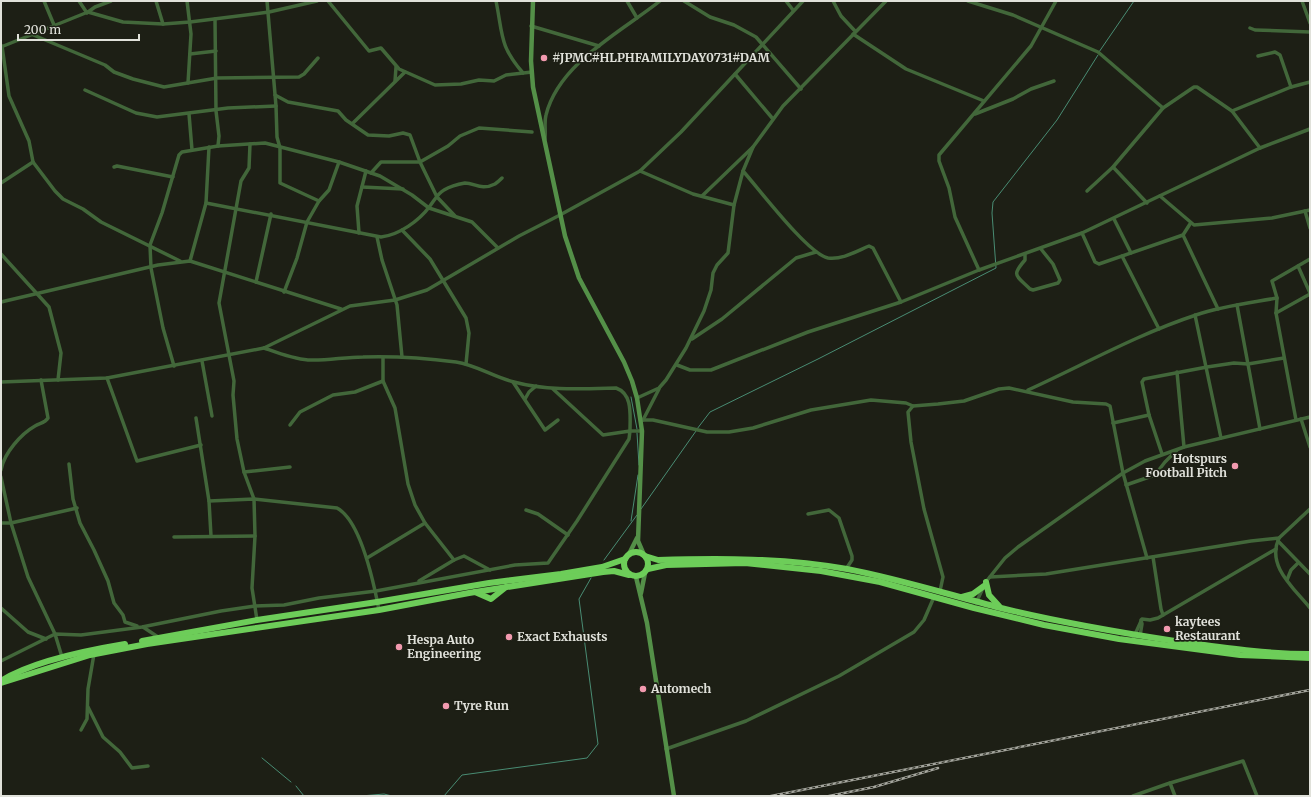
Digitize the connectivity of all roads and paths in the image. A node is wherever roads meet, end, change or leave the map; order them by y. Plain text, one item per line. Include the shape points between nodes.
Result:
1 (44, 1) edge
2 (79, 1) edge
3 (111, 1) edge
4 (156, 1) edge
5 (187, 1) edge
6 (267, 1) edge
7 (317, 1) edge
8 (328, 1) edge
9 (496, 1) edge
10 (533, 1) edge
11 (627, 1) edge
12 (660, 1) edge
13 (684, 1) edge
14 (786, 1) edge
15 (803, 1) edge
16 (832, 1) edge
17 (886, 1) edge
18 (968, 1) edge
19 (1056, 1) edge
20 (1302, 1) edge
21 (307, 2) edge
22 (793, 10) junction
23 (269, 12) junction
24 (88, 13) junction
25 (637, 18) junction
26 (215, 19) junction
27 (190, 22) junction
28 (1310, 23) edge
29 (163, 24) junction
30 (54, 25) junction
31 (531, 26) junction
32 (1042, 28) junction
33 (1250, 28) dead end
34 (854, 32) junction
35 (1310, 32) edge
36 (31, 34) junction
37 (764, 43) junction
38 (599, 46) junction
39 (1, 47) edge
40 (216, 52) junction
41 (190, 54) junction
42 (1258, 56) dead end
43 (318, 58) dead end
44 (396, 66) junction
45 (405, 72) junction
46 (532, 72) junction
47 (523, 73) junction
48 (735, 74) junction
49 (274, 77) junction
50 (217, 78) junction
51 (395, 80) junction
52 (1054, 81) dead end
53 (1310, 82) edge
54 (188, 83) junction
55 (1291, 87) junction
56 (801, 88) junction
57 (85, 90) dead end
58 (275, 95) junction
59 (984, 100) junction
60 (276, 106) junction
61 (1163, 108) junction
62 (216, 111) junction
63 (1232, 111) junction
64 (189, 114) junction
65 (974, 114) junction
66 (773, 119) junction
67 (353, 123) junction
68 (1310, 129) edge
69 (532, 132) dead end
70 (250, 144) junction
71 (544, 144) junction
72 (218, 146) junction
73 (209, 147) junction
74 (753, 147) junction
75 (280, 148) junction
76 (1260, 148) junction
77 (192, 150) junction
78 (33, 162) junction
79 (339, 162) junction
80 (420, 162) junction
81 (114, 167) dead end
82 (1113, 167) junction
83 (640, 171) junction
84 (743, 171) junction
85 (368, 172) junction
86 (173, 177) junction
87 (502, 178) dead end
88 (1, 183) edge
89 (362, 187) junction
90 (403, 189) junction
91 (1087, 191) dead end
92 (702, 196) junction
93 (1160, 196) junction
94 (437, 197) junction
95 (319, 201) junction
96 (206, 203) junction
97 (1147, 203) junction
98 (734, 205) junction
99 (236, 208) junction
100 (429, 208) junction
101 (1310, 210) edge
102 (1305, 211) junction
103 (271, 214) junction
104 (560, 215) junction
105 (456, 217) junction
106 (1114, 219) junction
107 (307, 222) junction
108 (1190, 224) junction
109 (1310, 228) edge
110 (402, 230) junction
111 (359, 233) junction
112 (1082, 233) junction
113 (1183, 235) junction
114 (377, 237) junction
115 (150, 245) junction
116 (498, 248) junction
117 (1041, 249) junction
118 (816, 252) junction
119 (1131, 253) junction
120 (1, 254) edge
121 (1025, 255) junction
122 (1122, 256) junction
123 (1310, 259) edge
124 (180, 261) junction
125 (190, 261) junction
126 (1298, 266) junction
127 (151, 268) junction
128 (980, 270) junction
129 (224, 272) junction
130 (444, 280) junction
131 (256, 282) junction
132 (284, 292) junction
133 (36, 294) junction
134 (1310, 294) edge
135 (1277, 298) junction
136 (395, 300) junction
137 (1, 302) edge
138 (901, 302) junction
139 (1237, 305) junction
140 (341, 309) junction
141 (1218, 309) junction
142 (1276, 313) junction
143 (1195, 315) junction
144 (1159, 329) junction
145 (690, 340) junction
146 (264, 348) junction
147 (228, 356) junction
148 (402, 357) junction
149 (383, 358) junction
150 (1284, 358) junction
151 (202, 361) junction
152 (466, 364) junction
153 (1248, 364) junction
154 (676, 365) junction
155 (174, 366) junction
156 (1207, 367) junction
157 (1176, 372) junction
158 (107, 378) junction
159 (41, 380) junction
160 (58, 380) junction
161 (383, 381) junction
162 (1, 382) edge
163 (513, 382) junction
164 (536, 386) junction
165 (659, 388) junction
166 (553, 389) junction
167 (1027, 391) junction
168 (638, 398) junction
169 (525, 399) junction
170 (913, 406) junction
171 (1150, 415) junction
172 (212, 416) dead end
173 (1310, 417) edge
174 (196, 418) dead end
175 (1301, 419) junction
176 (558, 420) dead end
177 (642, 420) junction
178 (1296, 420) junction
179 (1113, 422) junction
180 (290, 425) dead end
181 (1260, 429) junction
182 (630, 431) junction
183 (642, 431) junction
184 (1221, 438) junction
185 (201, 446) junction
186 (1184, 447) junction
187 (1310, 447) edge
188 (1178, 449) junction
189 (1162, 454) junction
190 (69, 464) dead end
191 (290, 467) dead end
192 (1, 470) edge
193 (244, 472) junction
194 (1123, 473) junction
195 (1, 476) edge
196 (1126, 486) junction
197 (254, 499) junction
198 (209, 501) junction
199 (77, 508) junction
200 (1310, 509) edge
201 (526, 510) dead end
202 (808, 514) dead end
203 (1, 523) edge
204 (10, 523) junction
205 (425, 524) junction
206 (638, 532) junction
207 (568, 535) junction
208 (211, 536) junction
209 (255, 536) junction
210 (174, 537) dead end
211 (1279, 540) junction
212 (1276, 549) junction
213 (644, 555) junction
214 (627, 557) junction
215 (1153, 557) junction
216 (367, 558) junction
217 (1148, 558) junction
218 (454, 560) junction
219 (1298, 563) junction
220 (846, 569) junction
221 (490, 570) junction
222 (646, 571) junction
223 (1310, 574) edge
224 (629, 575) junction
225 (636, 577) junction
226 (1287, 580) junction
227 (986, 582) junction
228 (416, 583) junction
229 (506, 587) junction
230 (376, 591) junction
231 (940, 591) junction
232 (475, 592) junction
233 (641, 595) junction
234 (957, 596) junction
235 (934, 597) junction
236 (377, 602) junction
237 (977, 602) junction
238 (255, 606) junction
239 (1, 608) edge
240 (974, 608) junction
241 (1004, 608) junction
242 (1310, 608) edge
243 (379, 610) junction
244 (1163, 615) junction
245 (257, 620) junction
246 (1141, 620) junction
247 (142, 627) junction
248 (54, 634) junction
249 (158, 637) junction
250 (1136, 638) junction
251 (46, 639) junction
252 (94, 654) junction
253 (1310, 654) edge
254 (1310, 658) edge
255 (63, 660) junction
256 (1, 661) edge
257 (1, 682) edge
258 (88, 707) junction
259 (81, 730) dead end
260 (666, 749) junction
261 (148, 766) dead end
262 (1170, 783) junction
263 (674, 796) edge
264 (1133, 796) edge
265 (1174, 796) edge
266 (1257, 796) edge

1 - 30 street
2 - 24 street
3 - 24 street via 95,7
4 - 29 street
5 - 27 street
6 - 23 street
7 - 21 street
8 - 44 street via 369,51 381,48
9 - 47 street via 504,44
10 - 31 street
11 - 25 street
12 - 25 street
13 - 37 street via 710,17 750,33
14 - 22 street
15 - 22 street
16 - 34 street
17 - 34 street
18 - 32 street via 1013,15
19 - 32 street
20 - 28 street
21 - 23 street
22 - 37 street
23 - 26 street
23 - 49 street
24 - 29 street via 123,22
24 - 30 street
25 - 38 street
26 - 27 street
26 - 40 street
27 - 29 street
27 - 41 street
30 - 36 street
31 - 38 street
31 - 46 street
32 - 59 street via 1031,46
32 - 61 street via 1098,52
33 - 35 street
34 - 56 street
34 - 59 street via 906,69
36 - 39 street
36 - 54 street via 134,79 164,87
37 - 48 street
37 - 56 street
38 - 71 street via 585,56 560,85 546,115
39 - 78 street via 8,96 27,137
40 - 41 street
40 - 50 street
41 - 54 street
42 - 55 street via 1278,52
43 - 49 street via 301,76
44 - 45 street
44 - 51 street
45 - 47 street via 435,85 461,84 478,80 494,81 506,75
45 - 51 street
46 - 47 street
46 - 71 street
48 - 66 street
48 - 83 street via 681,132
49 - 50 street
49 - 58 street
50 - 54 street
50 - 62 street
51 - 67 street
52 - 65 street
53 - 55 street
55 - 63 street
56 - 66 street
57 - 64 street via 136,113 156,117
58 - 60 street
58 - 67 street via 288,102 338,111 346,120
59 - 65 street
60 - 62 street
60 - 75 street
61 - 63 street via 1195,87
61 - 82 street
62 - 64 street
62 - 72 street
63 - 76 street
64 - 77 street
65 - 128 street via 938,158 949,188 955,217
66 - 74 street
67 - 80 street via 368,134 410,135
68 - 76 street
69 - 80 street via 480,128 456,138 448,146
70 - 72 street
70 - 75 street via 265,143
70 - 99 street via 249,168 241,180
71 - 104 street
72 - 73 street
73 - 77 street
73 - 96 street
74 - 84 street
74 - 92 street
75 - 79 street
75 - 95 street via 280,183
76 - 93 street
77 - 86 street via 180,153
78 - 88 street
78 - 115 street via 63,199 84,209 101,222
79 - 85 street
79 - 95 street via 329,190
80 - 85 street via 381,162
80 - 94 street
81 - 86 street
82 - 91 street
82 - 97 street
83 - 92 street via 680,190
83 - 104 street
84 - 98 street
84 - 118 street via 799,237
85 - 89 street
85 - 90 street
86 - 115 street
87 - 94 street via 488,186 478,187 464,183 446,189
89 - 90 street
89 - 111 street via 357,206
90 - 100 street
92 - 98 street
93 - 97 street
93 - 108 street
94 - 100 street
94 - 105 street
95 - 107 street
96 - 99 street
96 - 125 street
97 - 106 street
98 - 145 street via 728,252 712,273 709,298
99 - 103 street
99 - 129 street
100 - 105 street
100 - 110 street
101 - 102 street
102 - 108 street via 1272,218
102 - 109 street
103 - 107 street
103 - 131 street
104 - 116 street
104 - 168 street via 579,278 624,362
105 - 116 street via 476,226
106 - 112 street
106 - 119 street
107 - 111 street
107 - 132 street
108 - 113 street
110 - 114 street via 385,237
110 - 130 street via 430,259
111 - 114 street
112 - 117 street
112 - 122 street via 1096,264
113 - 119 street
113 - 141 street
114 - 136 street
115 - 124 street
115 - 127 street
116 - 130 street
117 - 121 street
117 - 121 street via 1053,264 1060,280 1058,283 1030,289 1016,272 1025,260
118 - 138 street via 829,258 849,255 872,247
118 - 145 street via 796,258 722,319
119 - 122 street
120 - 133 street
121 - 128 street
122 - 144 street
123 - 126 street
124 - 125 street
124 - 127 street
125 - 129 street
126 - 134 street
126 - 135 street via 1272,281
127 - 133 street
127 - 155 street via 163,328
128 - 138 street
129 - 131 street
129 - 147 street via 219,303
130 - 136 street via 427,290
130 - 152 street via 469,326
131 - 132 street
132 - 140 street
133 - 137 street
133 - 160 street via 49,307 60,347
134 - 142 street
135 - 139 street
135 - 142 street
136 - 140 street via 362,303
136 - 148 street
138 - 154 street via 808,332 711,370 690,370
139 - 141 street
139 - 153 street
140 - 146 street
141 - 143 street
142 - 150 street
143 - 144 street
143 - 156 street
144 - 167 street
145 - 154 street
146 - 147 street
146 - 149 street via 307,360
147 - 151 street
147 - 193 street via 234,381 236,426
148 - 149 street
148 - 152 street
149 - 161 street
150 - 153 street
150 - 178 street
151 - 155 street
151 - 172 street
152 - 163 street
153 - 156 street via 1234,363
153 - 181 street
154 - 165 street
155 - 158 street
156 - 157 street
156 - 184 street
157 - 171 street via 1144,379 1142,382
157 - 186 street
158 - 160 street
158 - 185 street via 137,461
159 - 160 street
159 - 162 street
159 - 192 street via 48,418 46,422 36,425 22,436 11,448
161 - 180 street via 355,392 333,395 300,412
161 - 205 street via 396,414 409,488
163 - 164 street
163 - 169 street
164 - 166 street
164 - 169 street
165 - 168 street
165 - 177 street
166 - 182 street via 604,435
166 - 182 street via 620,390 626,394 629,403
167 - 170 street via 1004,388 964,401
167 - 179 street via 1051,398 1109,404
168 - 177 street
169 - 176 street via 545,430
170 - 177 street via 871,400 811,410 754,428 729,432 699,431
170 - 231 street via 908,412 911,442 924,509 943,577
171 - 179 street
171 - 189 street
173 - 175 street
174 - 185 street
175 - 178 street
175 - 187 street
177 - 183 street
178 - 181 street
179 - 194 street
181 - 184 street
182 - 183 street
182 - 207 street via 629,440
183 - 206 street
184 - 186 street
185 - 198 street
186 - 188 street
188 - 189 street
188 - 196 street via 1155,474
189 - 194 street
190 - 199 street via 73,499
191 - 193 street
193 - 197 street
194 - 196 street
194 - 227 street via 1018,547 1005,558
195 - 204 street
196 - 217 street
197 - 198 street
197 - 209 street
197 - 216 street via 336,508 344,513 351,524
198 - 208 street
199 - 204 street
199 - 247 street via 80,523 108,581 114,603 125,622
200 - 211 street
201 - 207 street via 538,514
202 - 220 street via 829,510 839,518 852,558
203 - 204 street
204 - 248 street via 28,577
205 - 216 street
205 - 218 street
206 - 213 street via 640,548
206 - 214 street via 635,545
207 - 221 street via 548,563
208 - 209 street
208 - 210 street
209 - 238 street via 252,588
211 - 212 street
211 - 215 street via 1251,541
211 - 219 street
212 - 226 street via 1277,564
212 - 244 street
213 - 214 highway via 637,552
213 - 220 highway via 658,560 744,558
213 - 222 highway via 648,562
214 - 224 highway via 624,568
214 - 236 highway via 588,569
215 - 217 street
215 - 244 street
216 - 230 street
217 - 227 street
218 - 221 street via 466,556
218 - 228 street
219 - 223 street
219 - 226 street via 1291,570
220 - 231 highway
221 - 228 street
222 - 225 highway
222 - 233 street
222 - 235 highway via 658,566 745,563 847,576
224 - 225 highway
224 - 229 highway via 614,571 603,572
225 - 233 street
226 - 242 street
227 - 234 highway via 970,596
227 - 237 street
227 - 241 highway via 992,600
228 - 230 street
229 - 232 highway
229 - 232 highway via 491,599
230 - 236 street
230 - 238 street via 284,605
231 - 234 highway
232 - 243 highway
233 - 260 street
234 - 237 highway
235 - 240 highway
235 - 260 street via 924,620 914,632 846,672 746,721
236 - 243 street
236 - 245 highway
237 - 240 street
237 - 241 highway
238 - 245 street
238 - 247 street
239 - 251 street via 28,632
240 - 250 highway via 1044,625
241 - 250 highway
243 - 252 highway via 154,642
244 - 246 street via 1154,620
245 - 249 highway
246 - 250 street
246 - 250 street
247 - 248 street via 81,636
247 - 249 street
248 - 251 street
248 - 255 street
249 - 255 highway via 88,650
250 - 253 highway via 1264,653
250 - 254 highway via 1240,656
251 - 256 street
252 - 255 highway
252 - 258 street via 88,689
255 - 257 highway
258 - 259 street via 87,719
258 - 261 street via 103,737 120,752 129,766
260 - 263 street
262 - 264 street
262 - 265 street
262 - 266 street via 1243,761 1246,763

